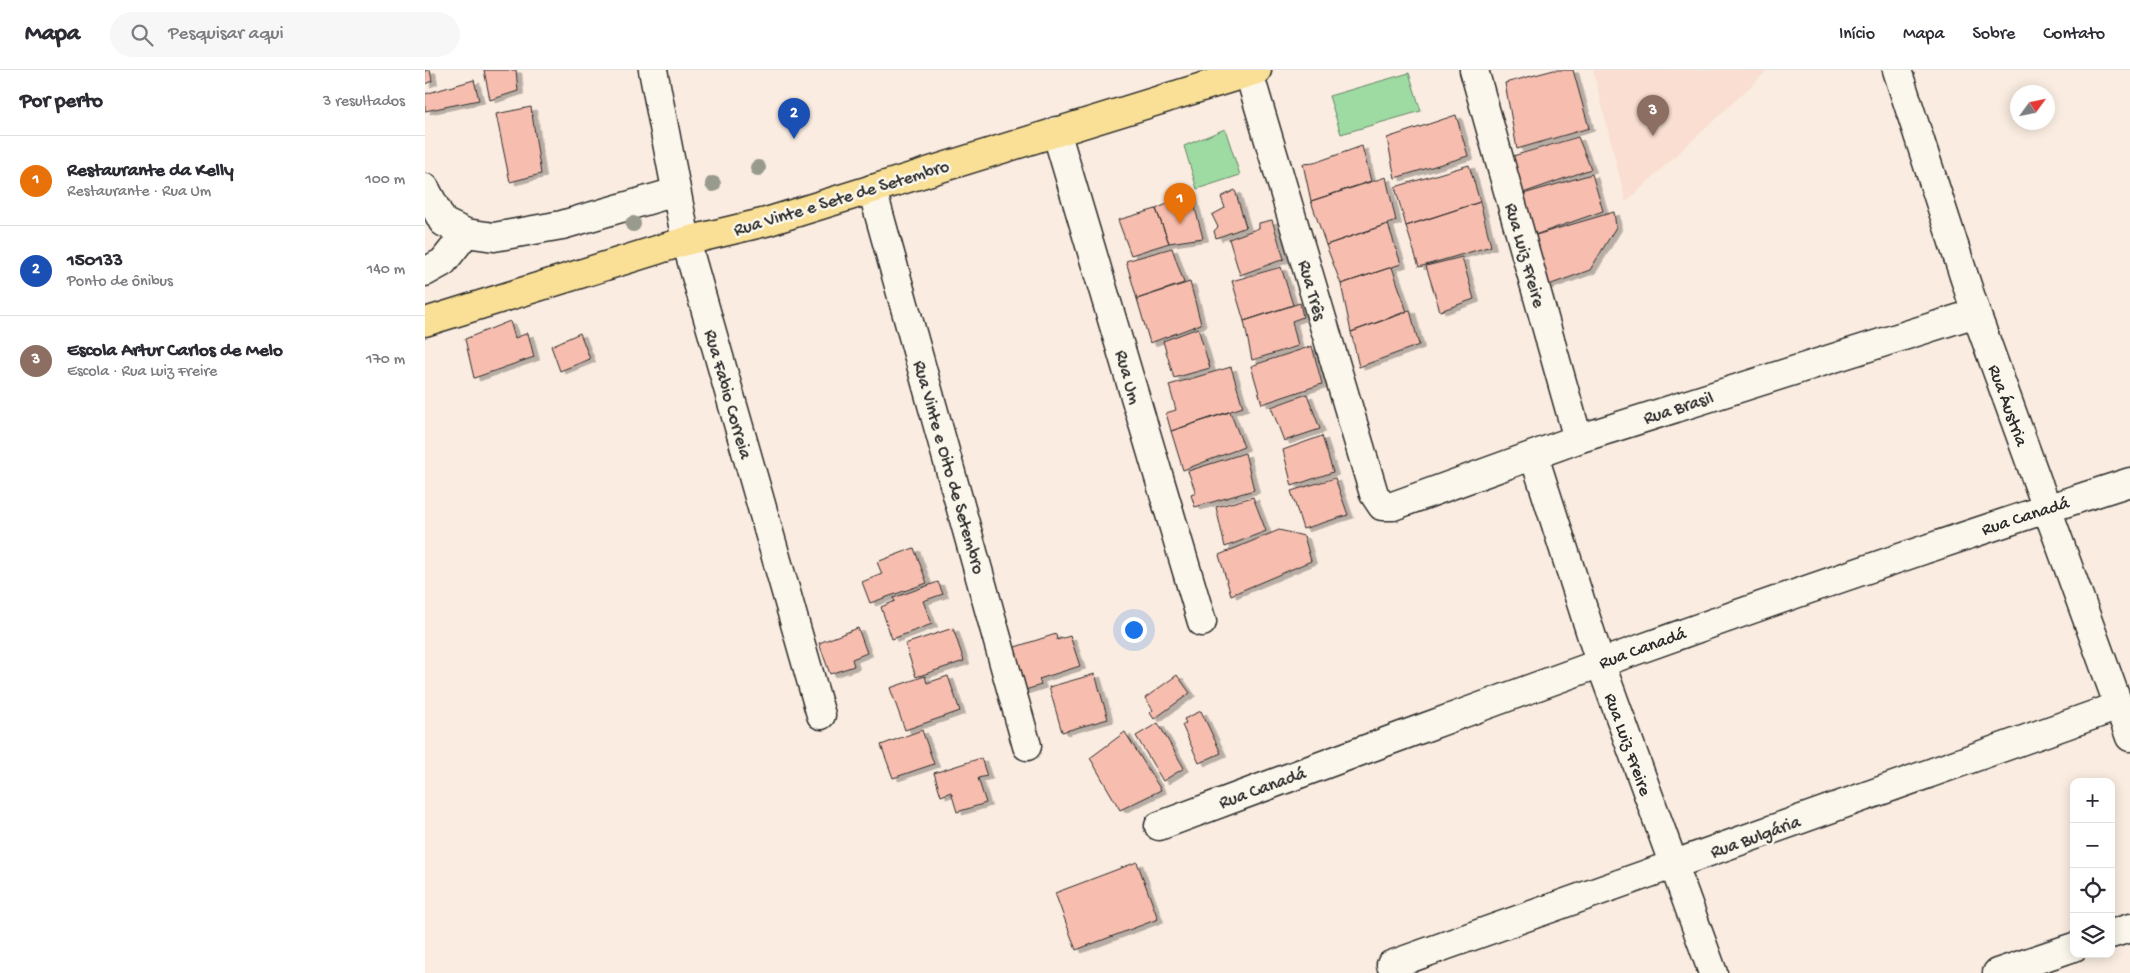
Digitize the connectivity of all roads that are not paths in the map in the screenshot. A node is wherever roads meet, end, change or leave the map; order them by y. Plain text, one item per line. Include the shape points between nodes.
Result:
1 (653, 70) edge
2 (1474, 70) edge
3 (1897, 70) edge
4 (1253, 71) edge
5 (1056, 131) junction
6 (425, 188) edge
7 (872, 188) junction
8 (676, 192) junction
9 (466, 233) junction
10 (686, 241) junction
11 (425, 272) edge
12 (1975, 313) junction
13 (434, 319) edge
14 (1578, 439) junction
15 (1533, 456) junction
16 (2130, 482) edge
17 (1381, 506) joint
18 (2046, 508) junction
19 (1202, 622) dead end
20 (1600, 662) junction
21 (2119, 706) junction
22 (821, 715) dead end
23 (2130, 737) edge
24 (1027, 746) dead end
25 (1159, 826) dead end
26 (1672, 865) junction
27 (2130, 928) edge
28 (2115, 933) edge
29 (2070, 948) edge
30 (1391, 965) dead end
31 (1713, 973) edge
32 (1997, 973) edge

1 - 8 street, Rua Fabio Correia
2 - 14 street, Rua Luiz Freire
3 - 12 street, Rua Áustria
4 - 5 main road, Rua Vinte e Sete de Setembro
4 - 17 street, Rua Três via 1374,494
5 - 7 main road, Rua Vinte e Sete de Setembro
5 - 19 street, Rua Um
6 - 9 street via 443,222
7 - 10 main road, Rua Vinte e Sete de Setembro via 766,222
7 - 24 street, Rua Vinte e Oito de Setembro
8 - 9 street via 562,225 494,237
8 - 10 street, Rua Fabio Correia
9 - 11 street via 443,262
10 - 13 main road, Rua Vinte e Sete de Setembro
10 - 22 street, Rua Fabio Correia
12 - 14 street, Rua Brasil
12 - 18 street, Rua Áustria
14 - 15 street, Rua Brasil
15 - 17 street, Rua Brasil via 1393,506
15 - 20 street, Rua Luiz Freire
16 - 18 street, Rua Canadá
18 - 20 street, Rua Canadá
18 - 21 street, Rua Áustria
20 - 25 street, Rua Canadá
20 - 26 street, Rua Luiz Freire
21 - 23 street, Rua Áustria
21 - 26 street, Rua Bulgária
26 - 30 street, Rua Bulgária
26 - 31 street, Rua Luiz Freire
27 - 28 street
29 - 32 street

